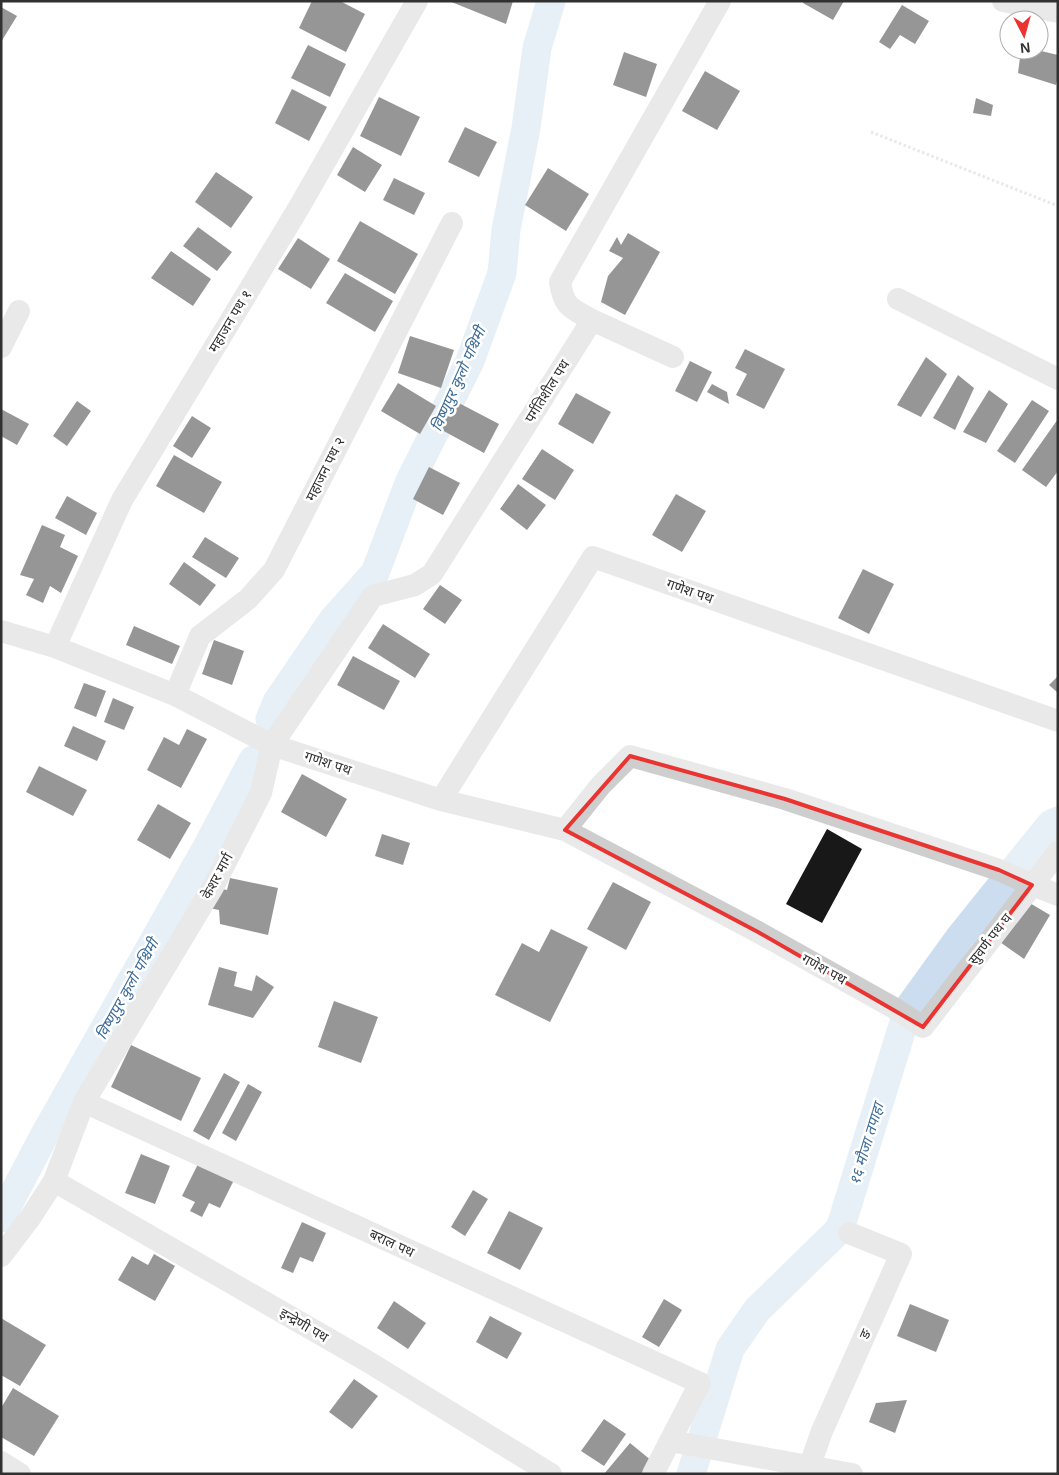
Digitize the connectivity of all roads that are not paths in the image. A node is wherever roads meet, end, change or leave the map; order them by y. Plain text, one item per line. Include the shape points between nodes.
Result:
1 (417, 1) edge
2 (720, 1) edge
3 (1003, 1) edge
4 (1058, 12) edge
5 (452, 223) dead end
6 (898, 299) dead end
7 (19, 311) dead end
8 (592, 320) junction
9 (1, 347) edge
10 (673, 357) dead end
11 (1058, 379) edge
12 (1, 631) edge
13 (55, 647) junction
14 (175, 695) junction
15 (1058, 721) edge
16 (272, 745) junction
17 (441, 800) junction
18 (565, 830) junction
19 (1058, 852) edge
20 (1031, 885) junction
21 (1058, 895) edge
22 (923, 1027) joint
23 (84, 1102) junction
24 (54, 1182) junction
25 (850, 1233) dead end
26 (1, 1256) edge
27 (670, 1440) junction
28 (1, 1462) edge
29 (810, 1465) junction
30 (20, 1474) edge
31 (551, 1474) edge
32 (653, 1474) edge
33 (852, 1474) edge

1 - 13 street, महाजन पथ १ via 298,209 122,500
2 - 8 street via 560,282 562,297 568,306
3 - 4 street
5 - 14 street, महाजन पथ २ via 274,570 248,599 200,636
6 - 11 street
7 - 9 street
8 - 10 street
8 - 16 street, पर्गतिशील पथ via 432,574 415,585 373,596
12 - 13 street
13 - 14 street
14 - 16 street
15 - 17 street, गणेश पथ via 593,557
16 - 17 street, गणेश पथ
16 - 23 street, केशर मार्ग via 261,794 213,887
17 - 18 street, गणेश पथ
18 - 20 street via 630,756 785,799 999,870
18 - 22 street, गणेश पथ via 758,932
19 - 20 street, सुवर्ण पथ घ
20 - 21 street
20 - 22 street, सुवर्ण पथ घ
23 - 24 street, केशर मार्ग
23 - 27 street, बराल पथ via 700,1384
24 - 26 street, केशर मार्ग
24 - 31 street, इन्द्रेणी पथ via 367,1361
25 - 29 street, ङ via 901,1254
27 - 29 street
27 - 32 street
28 - 30 street
29 - 33 street

